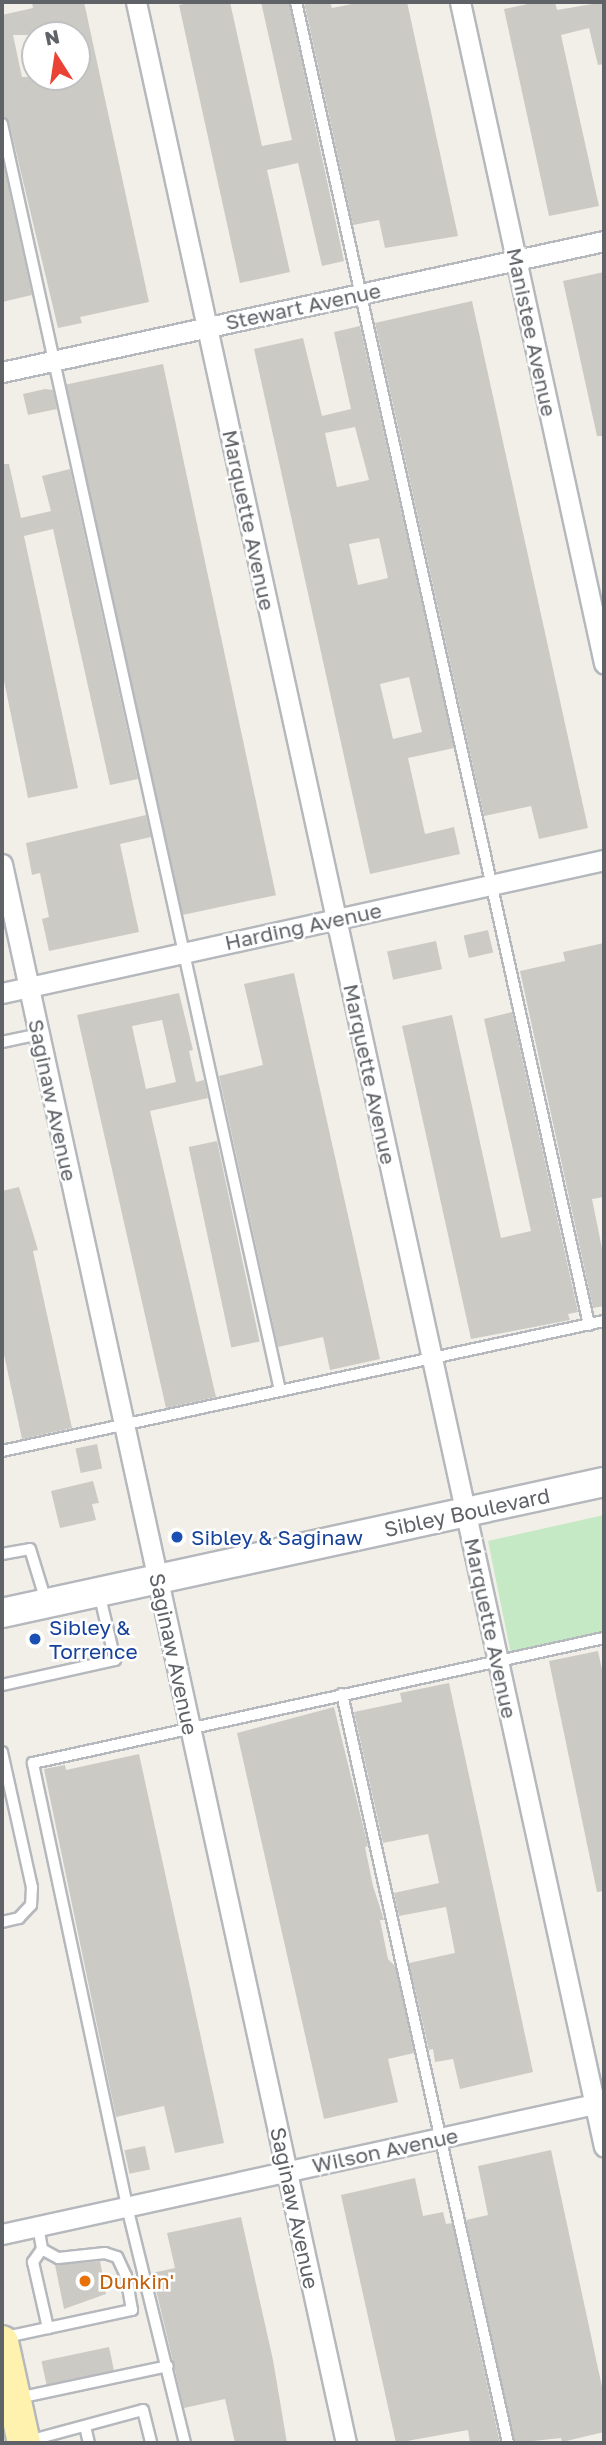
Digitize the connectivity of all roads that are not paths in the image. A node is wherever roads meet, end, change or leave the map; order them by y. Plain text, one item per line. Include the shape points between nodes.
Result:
1 (136, 2) edge
2 (296, 2) edge
3 (460, 2) edge
4 (2, 124) edge
5 (604, 241) edge
6 (516, 260) junction
7 (360, 293) junction
8 (207, 327) junction
9 (54, 360) junction
10 (2, 372) edge
11 (604, 663) edge
12 (604, 860) edge
13 (2, 864) edge
14 (492, 885) junction
15 (336, 919) junction
16 (184, 953) junction
17 (29, 987) junction
18 (2, 993) edge
19 (39, 1034) junction
20 (2, 1042) edge
21 (604, 1321) edge
22 (589, 1325) junction
23 (432, 1358) junction
24 (280, 1391) junction
25 (124, 1425) junction
26 (2, 1451) edge
27 (604, 1482) edge
28 (466, 1512) junction
29 (2, 1554) edge
30 (158, 1579) junction
31 (99, 1592) junction
32 (46, 1603) junction
33 (2, 1613) edge
34 (604, 1637) edge
35 (498, 1661) junction
36 (2, 1685) edge
37 (342, 1695) junction
38 (190, 1727) junction
39 (2, 1752) edge
40 (6, 1789) edge
41 (2, 1922) edge
42 (600, 2104) edge
43 (441, 2138) junction
44 (604, 2147) edge
45 (287, 2171) junction
46 (127, 2206) junction
47 (38, 2226) junction
48 (2, 2234) edge
49 (42, 2249) junction
50 (48, 2328) junction
51 (2, 2340) edge
52 (168, 2366) junction
53 (9, 2393) edge
54 (85, 2426) junction
55 (24, 2443) edge
56 (89, 2443) edge
57 (151, 2443) edge
58 (185, 2443) edge
59 (346, 2443) edge
60 (508, 2443) edge

1 - 8 street, Marquette Avenue
2 - 7 lane
3 - 6 street, Manistee Avenue
4 - 9 lane
5 - 6 street, Stewart Avenue
6 - 7 street, Stewart Avenue
6 - 11 street, Manistee Avenue
7 - 8 street, Stewart Avenue
7 - 14 lane
8 - 9 street, Stewart Avenue
8 - 15 street, Marquette Avenue
9 - 10 street, Stewart Avenue
9 - 16 lane
12 - 14 street, Harding Avenue
13 - 17 street, Saginaw Avenue
14 - 15 street, Harding Avenue
14 - 22 lane
15 - 16 street, Harding Avenue
15 - 23 street, Marquette Avenue
16 - 17 street, Harding Avenue
16 - 24 lane
17 - 18 street, Harding Avenue
17 - 19 street, Saginaw Avenue
19 - 20 lane
19 - 25 street, Saginaw Avenue
21 - 22 lane
22 - 23 lane
23 - 24 lane
23 - 28 street, Marquette Avenue
24 - 25 lane
25 - 26 lane
25 - 30 street, Saginaw Avenue
27 - 28 main road, Sibley Boulevard
28 - 30 main road, Sibley Boulevard
28 - 35 street, Marquette Avenue
29 - 32 lane via 30,1549
30 - 31 main road, Sibley Boulevard
30 - 38 street, Saginaw Avenue
31 - 32 main road, Sibley Boulevard
31 - 36 lane via 115,1660
32 - 33 main road, Sibley Boulevard
34 - 35 lane
35 - 37 lane
35 - 42 street, Marquette Avenue
37 - 38 lane
37 - 43 lane
38 - 45 street, Saginaw Avenue
38 - 46 lane via 33,1763
39 - 40 lane
40 - 41 lane via 32,1887 31,1905 19,1918
42 - 43 street, Wilson Avenue
42 - 44 street, Marquette Avenue
43 - 45 street, Wilson Avenue
43 - 60 lane
45 - 46 street, Wilson Avenue
45 - 59 street, Saginaw Avenue
46 - 47 street, Wilson Avenue
46 - 52 lane
47 - 48 street, Wilson Avenue
47 - 49 lane
49 - 50 lane via 33,2262
49 - 50 lane via 58,2258 105,2253 117,2258 126,2276 132,2310
50 - 51 lane
51 - 53 main road
52 - 53 lane
52 - 58 lane
53 - 55 main road
54 - 55 lane
54 - 56 lane
54 - 57 lane via 143,2410

